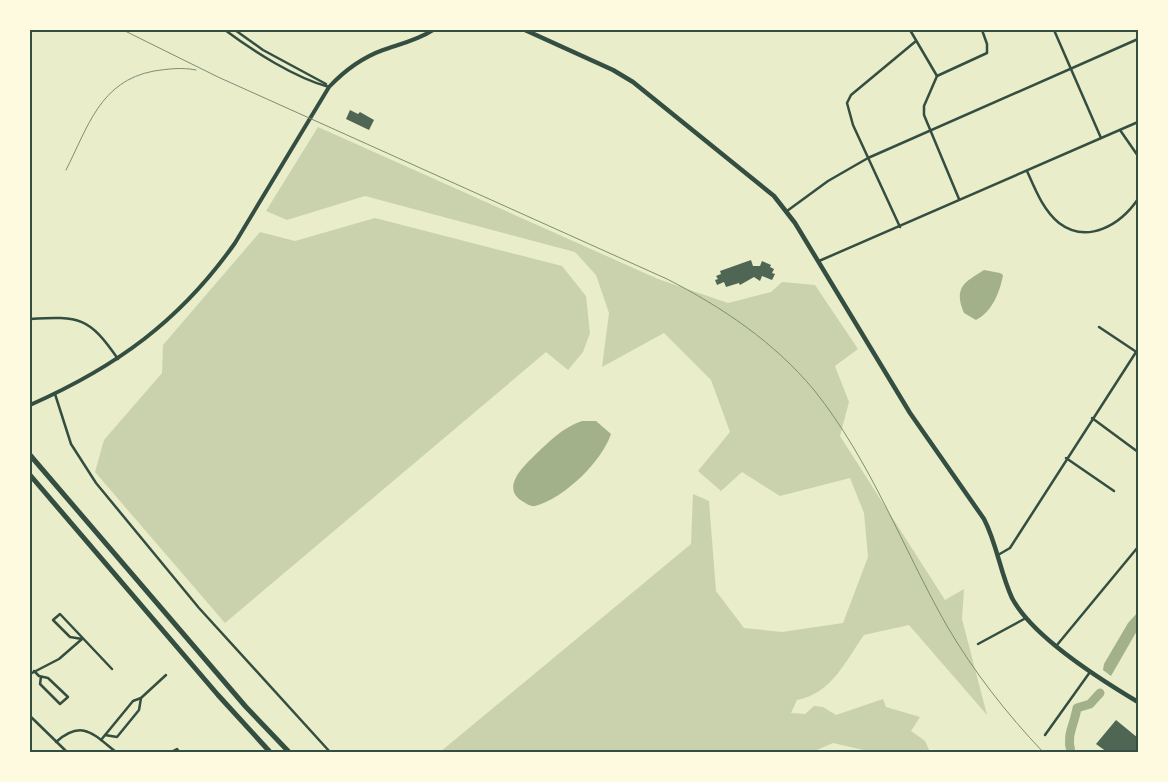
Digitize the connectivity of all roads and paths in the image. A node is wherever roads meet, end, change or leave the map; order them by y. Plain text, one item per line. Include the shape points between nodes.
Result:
1 (225, 30) edge
2 (235, 30) edge
3 (433, 30) edge
4 (525, 30) edge
5 (910, 30) edge
6 (982, 30) edge
7 (1054, 30) edge
8 (1138, 39) edge
9 (916, 41) junction
10 (1071, 70) junction
11 (937, 76) junction
12 (329, 87) junction
13 (1138, 122) edge
14 (1120, 130) junction
15 (931, 131) junction
16 (1101, 138) junction
17 (1138, 156) edge
18 (868, 158) junction
19 (1027, 170) junction
20 (958, 199) junction
21 (1138, 199) edge
22 (787, 211) junction
23 (900, 227) junction
24 (818, 262) junction
25 (30, 319) edge
26 (1099, 327) dead end
27 (1137, 351) edge
28 (118, 360) junction
29 (55, 394) junction
30 (30, 405) edge
31 (1092, 418) junction
32 (1138, 452) edge
33 (30, 455) edge
34 (1066, 458) junction
35 (30, 475) edge
36 (1114, 491) dead end
37 (1138, 548) edge
38 (998, 555) junction
39 (1026, 618) junction
40 (82, 639) junction
41 (978, 644) dead end
42 (1057, 645) junction
43 (112, 669) dead end
44 (34, 671) junction
45 (1091, 671) junction
46 (30, 674) edge
47 (166, 674) dead end
48 (41, 676) junction
49 (141, 698) junction
50 (1138, 702) edge
51 (30, 716) edge
52 (105, 735) junction
53 (1045, 735) dead end
54 (101, 740) junction
55 (56, 742) junction
56 (66, 752) edge
57 (116, 752) edge
58 (171, 752) edge
59 (179, 752) edge
60 (270, 752) edge
61 (289, 752) edge
62 (330, 752) edge

1 - 12 street via 274,62
2 - 12 street via 263,50
3 - 12 street via 360,60
4 - 22 main road via 633,82 759,183
5 - 9 street
6 - 11 street via 987,53
7 - 10 street
8 - 10 street
9 - 11 street
9 - 18 street via 851,95 846,103
10 - 15 street
10 - 16 street
11 - 15 street via 924,106
12 - 28 street via 220,265 182,307
13 - 14 street
14 - 16 street
14 - 17 street
15 - 18 street
15 - 20 street
16 - 19 street
18 - 22 street via 828,181
18 - 23 street
19 - 20 street
19 - 21 street via 1047,210 1069,229 1095,231 1107,228 1119,221
20 - 23 street
22 - 24 main road
23 - 24 street
24 - 38 main road via 910,413 984,519
25 - 28 street via 64,317 88,324
26 - 27 street
27 - 31 street
28 - 29 street
29 - 30 street
29 - 62 street via 71,444 96,483 199,608
31 - 32 street
31 - 34 street
33 - 61 highway via 246,708
34 - 36 street
34 - 38 street via 1010,548
35 - 60 highway
37 - 42 street
38 - 39 main road via 1004,579
39 - 41 street
39 - 42 main road
40 - 40 street via 70,637 53,620 60,614
40 - 43 street
40 - 44 street via 59,659
42 - 45 main road
44 - 46 street
44 - 48 street
45 - 50 main road
45 - 53 street
47 - 49 street
48 - 48 street via 40,684 60,704 68,697 48,678
49 - 52 street via 133,701
49 - 52 street via 139,710 117,737
51 - 55 street
52 - 54 street
54 - 55 street via 84,730 75,729
54 - 57 street
55 - 56 street
58 - 59 street via 177,749

